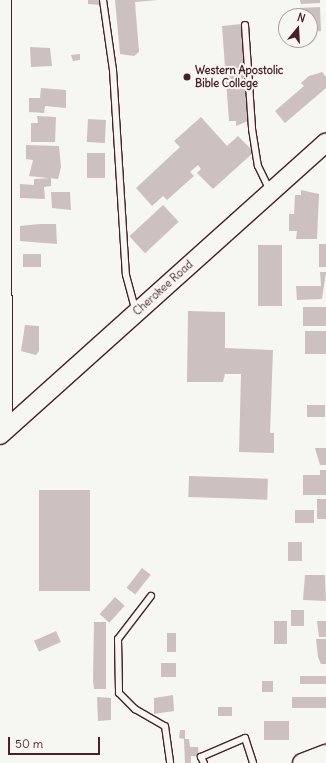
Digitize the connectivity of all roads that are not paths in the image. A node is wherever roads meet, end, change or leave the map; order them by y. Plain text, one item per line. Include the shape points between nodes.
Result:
1 (4, 0) edge
2 (103, 0) edge
3 (245, 26) dead end
4 (326, 142) edge
5 (270, 192) junction
6 (136, 313) junction
7 (3, 432) edge
8 (151, 596) dead end
9 (326, 754) edge
10 (170, 763) edge
11 (204, 763) edge
12 (253, 763) edge
13 (302, 763) edge

1 - 7 street
2 - 6 lane via 114,85 126,275
3 - 5 lane via 252,129 258,166
4 - 5 street, Cherokee Road
5 - 6 street, Cherokee Road
6 - 7 street, Cherokee Road
8 - 10 lane via 118,639 119,693 134,709 165,726
9 - 13 street
11 - 12 lane via 201,756 245,738

